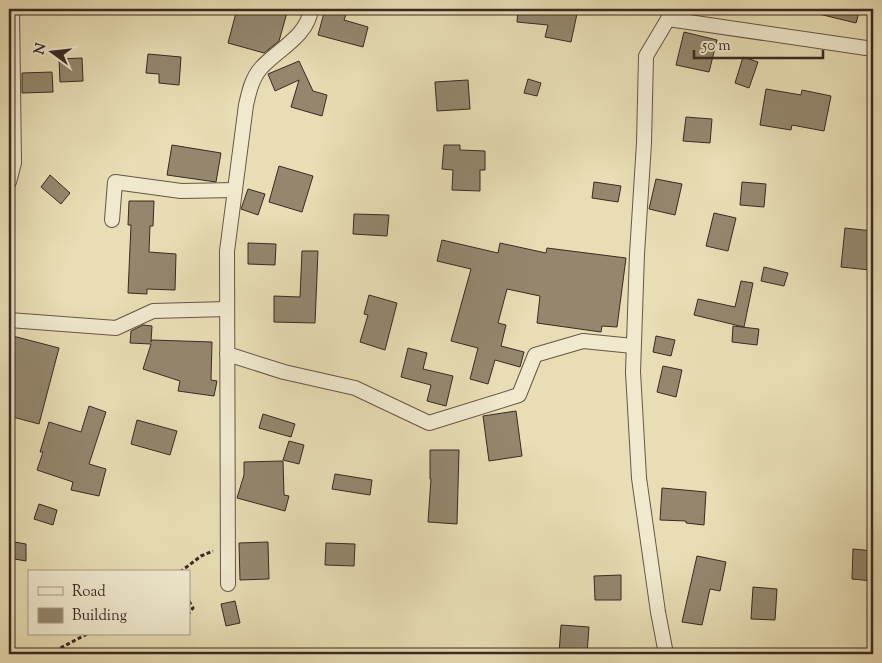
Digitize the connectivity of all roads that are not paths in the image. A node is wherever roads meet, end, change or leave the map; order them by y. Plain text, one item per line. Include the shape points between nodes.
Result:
1 (12, 9) edge
2 (311, 9) edge
3 (873, 49) edge
4 (11, 133) edge
5 (9, 182) edge
6 (235, 190) junction
7 (112, 220) dead end
8 (227, 309) junction
9 (9, 320) edge
10 (633, 346) junction
11 (228, 354) junction
12 (228, 584) dead end
13 (666, 654) edge

1 - 4 street
2 - 6 street via 301,31 260,69 250,86
3 - 10 street via 668,19 646,56
4 - 5 street via 14,163
6 - 7 street via 181,191 115,182
6 - 8 street via 227,251
8 - 9 street via 153,311 116,328
8 - 11 street
10 - 11 street via 584,341 535,355 519,396 429,423 355,388 284,372
10 - 13 street via 639,478
11 - 12 street

